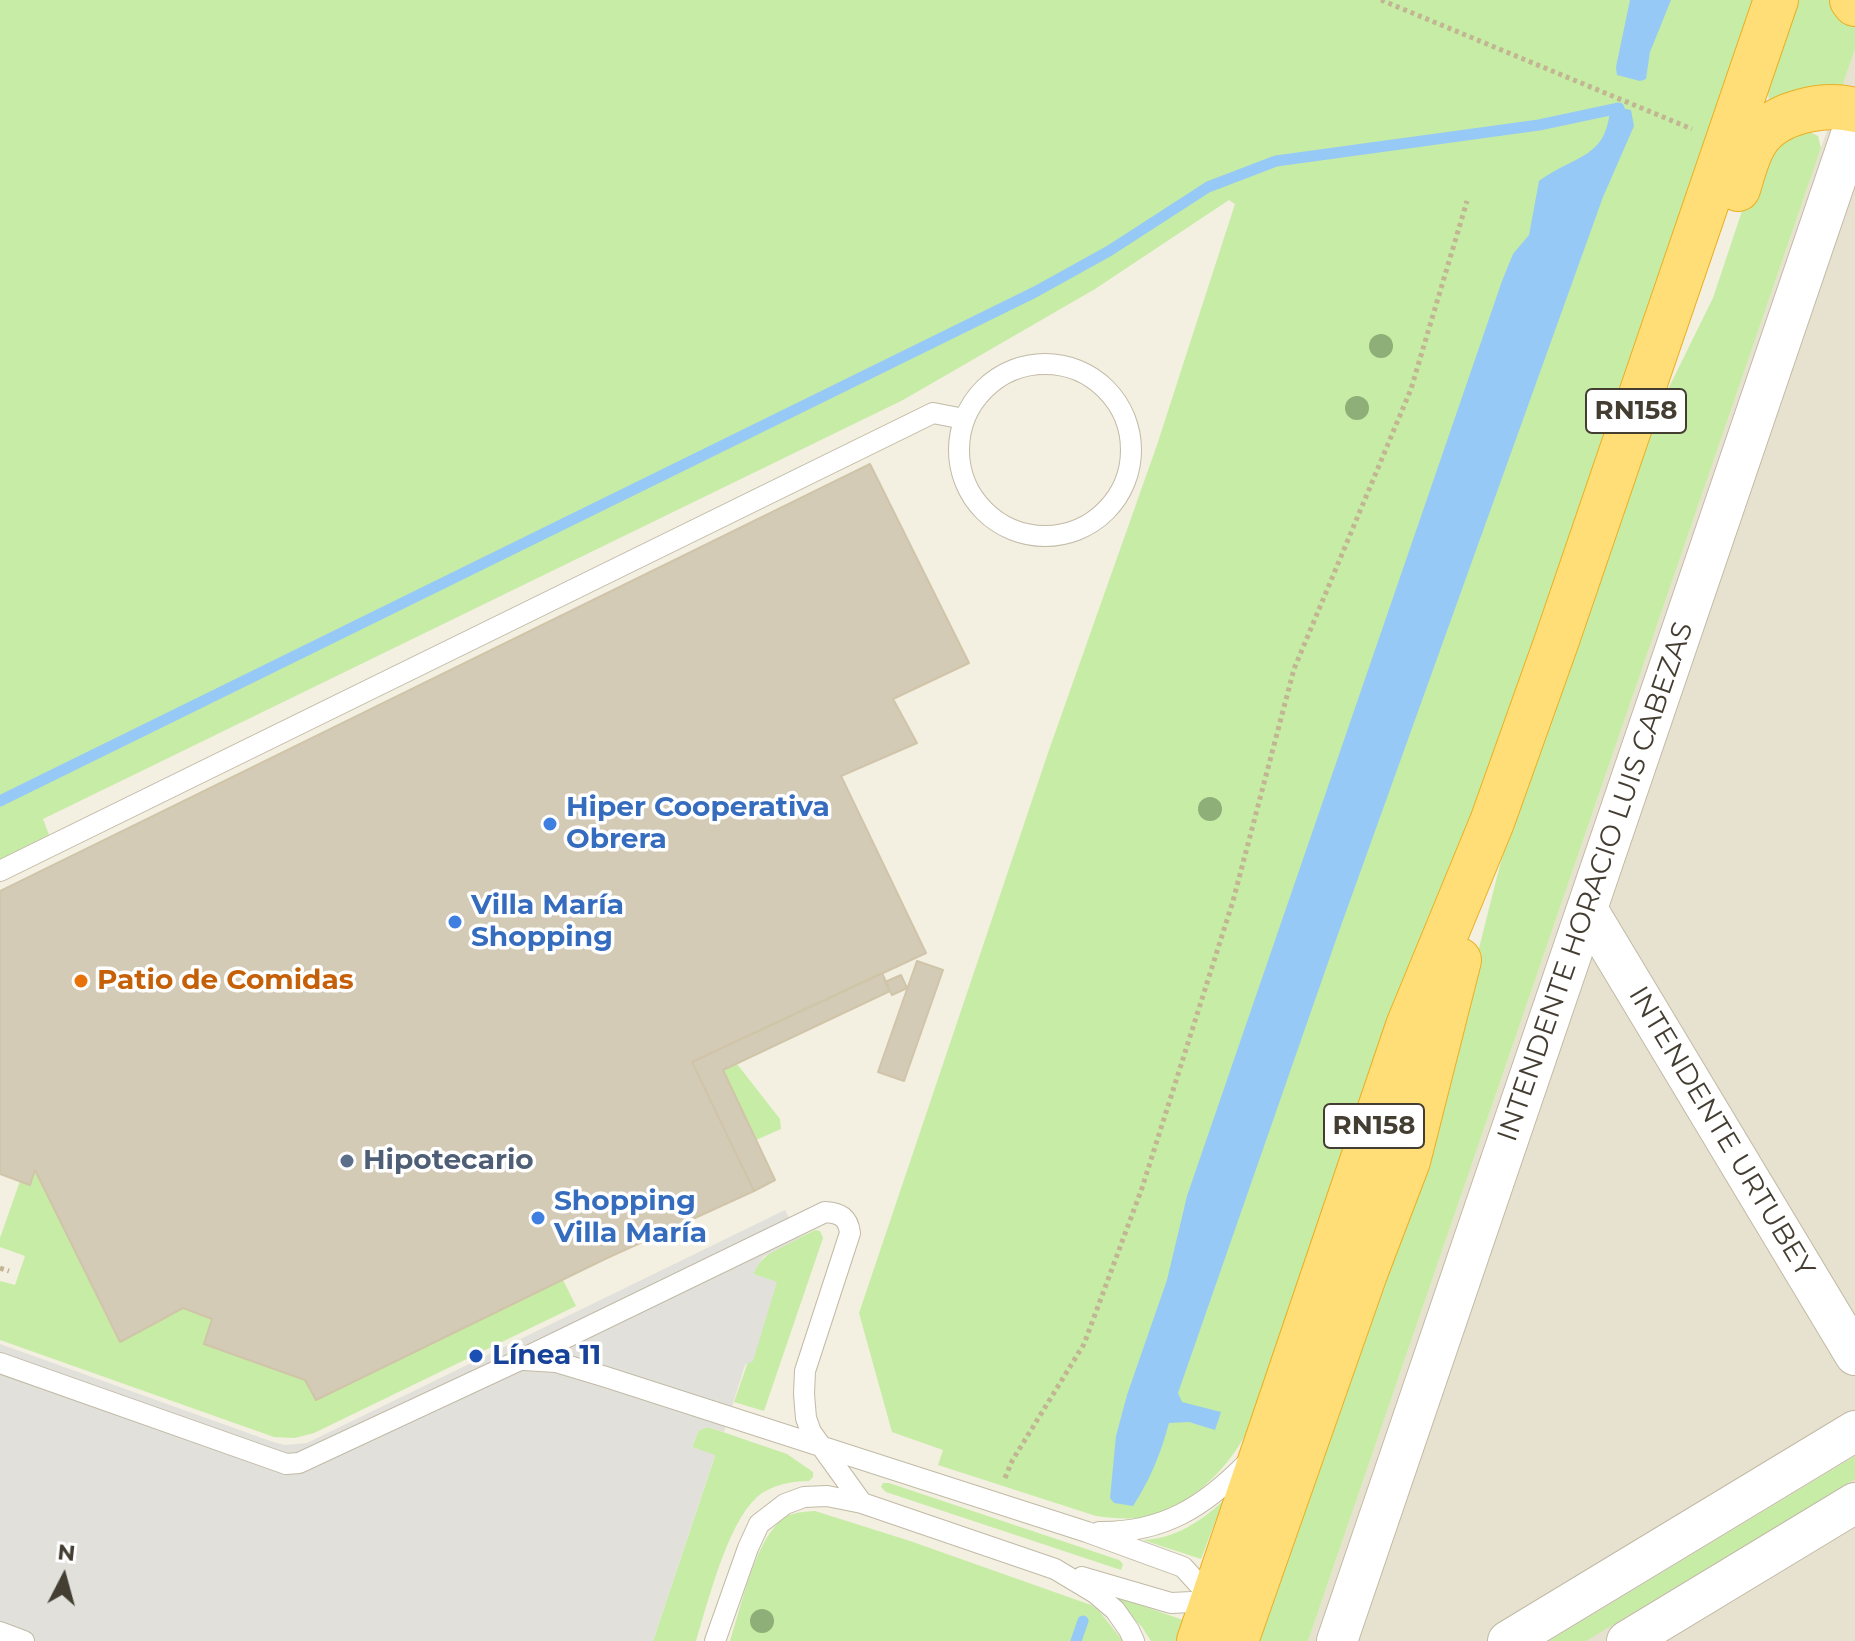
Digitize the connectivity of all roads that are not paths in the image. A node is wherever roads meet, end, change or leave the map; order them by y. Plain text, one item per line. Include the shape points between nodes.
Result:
1 (1776, 0) edge
2 (1855, 110) edge
3 (1855, 123) edge
4 (1746, 137) junction
5 (964, 419) junction
6 (1492, 822) junction
7 (0, 871) edge
8 (1587, 909) junction
9 (1855, 1355) edge
10 (520, 1360) junction
11 (0, 1363) edge
12 (1855, 1431) edge
13 (1269, 1436) junction
14 (821, 1447) junction
15 (862, 1503) junction
16 (1855, 1503) edge
17 (1087, 1532) junction
18 (1055, 1569) junction
19 (1232, 1618) edge
20 (0, 1632) edge
21 (24, 1641) edge
22 (715, 1641) edge
23 (1134, 1641) edge
24 (1199, 1641) edge
25 (1337, 1641) edge
26 (1508, 1641) edge
27 (1627, 1641) edge

1 - 4 highway, RN158 via 1747,83
2 - 4 highway via 1814,109
3 - 8 street, INTENDENTE HORACIO LUIS CABEZAS
4 - 6 highway, RN158 via 1635,416
5 - 5 lane via 958,448 962,477 977,503 999,523 1026,534 1067,532 1104,514 1121,491 1130,465 1131,438 1123,411 1084,372 1057,364 1029,365 1002,375 979,393
5 - 7 lane via 933,413
6 - 13 highway, RN158 via 1408,1026
6 - 19 highway, RN158 via 1412,1149
8 - 9 street, INTENDENTE URTUBEY
8 - 25 street, INTENDENTE HORACIO LUIS CABEZAS
10 - 11 lane via 299,1463 286,1464
10 - 14 lane via 556,1362
10 - 14 lane via 825,1212 835,1213 844,1217 850,1233 805,1371 806,1418
12 - 26 street
13 - 17 lane via 1230,1480 1191,1510 1140,1530
13 - 19 highway, RN158
14 - 15 lane
14 - 17 lane
15 - 18 lane
15 - 22 lane via 804,1497 759,1524
16 - 27 street
17 - 19 lane via 1183,1567
18 - 19 lane
18 - 23 lane via 1115,1610
19 - 24 highway, RN158
20 - 21 lane

